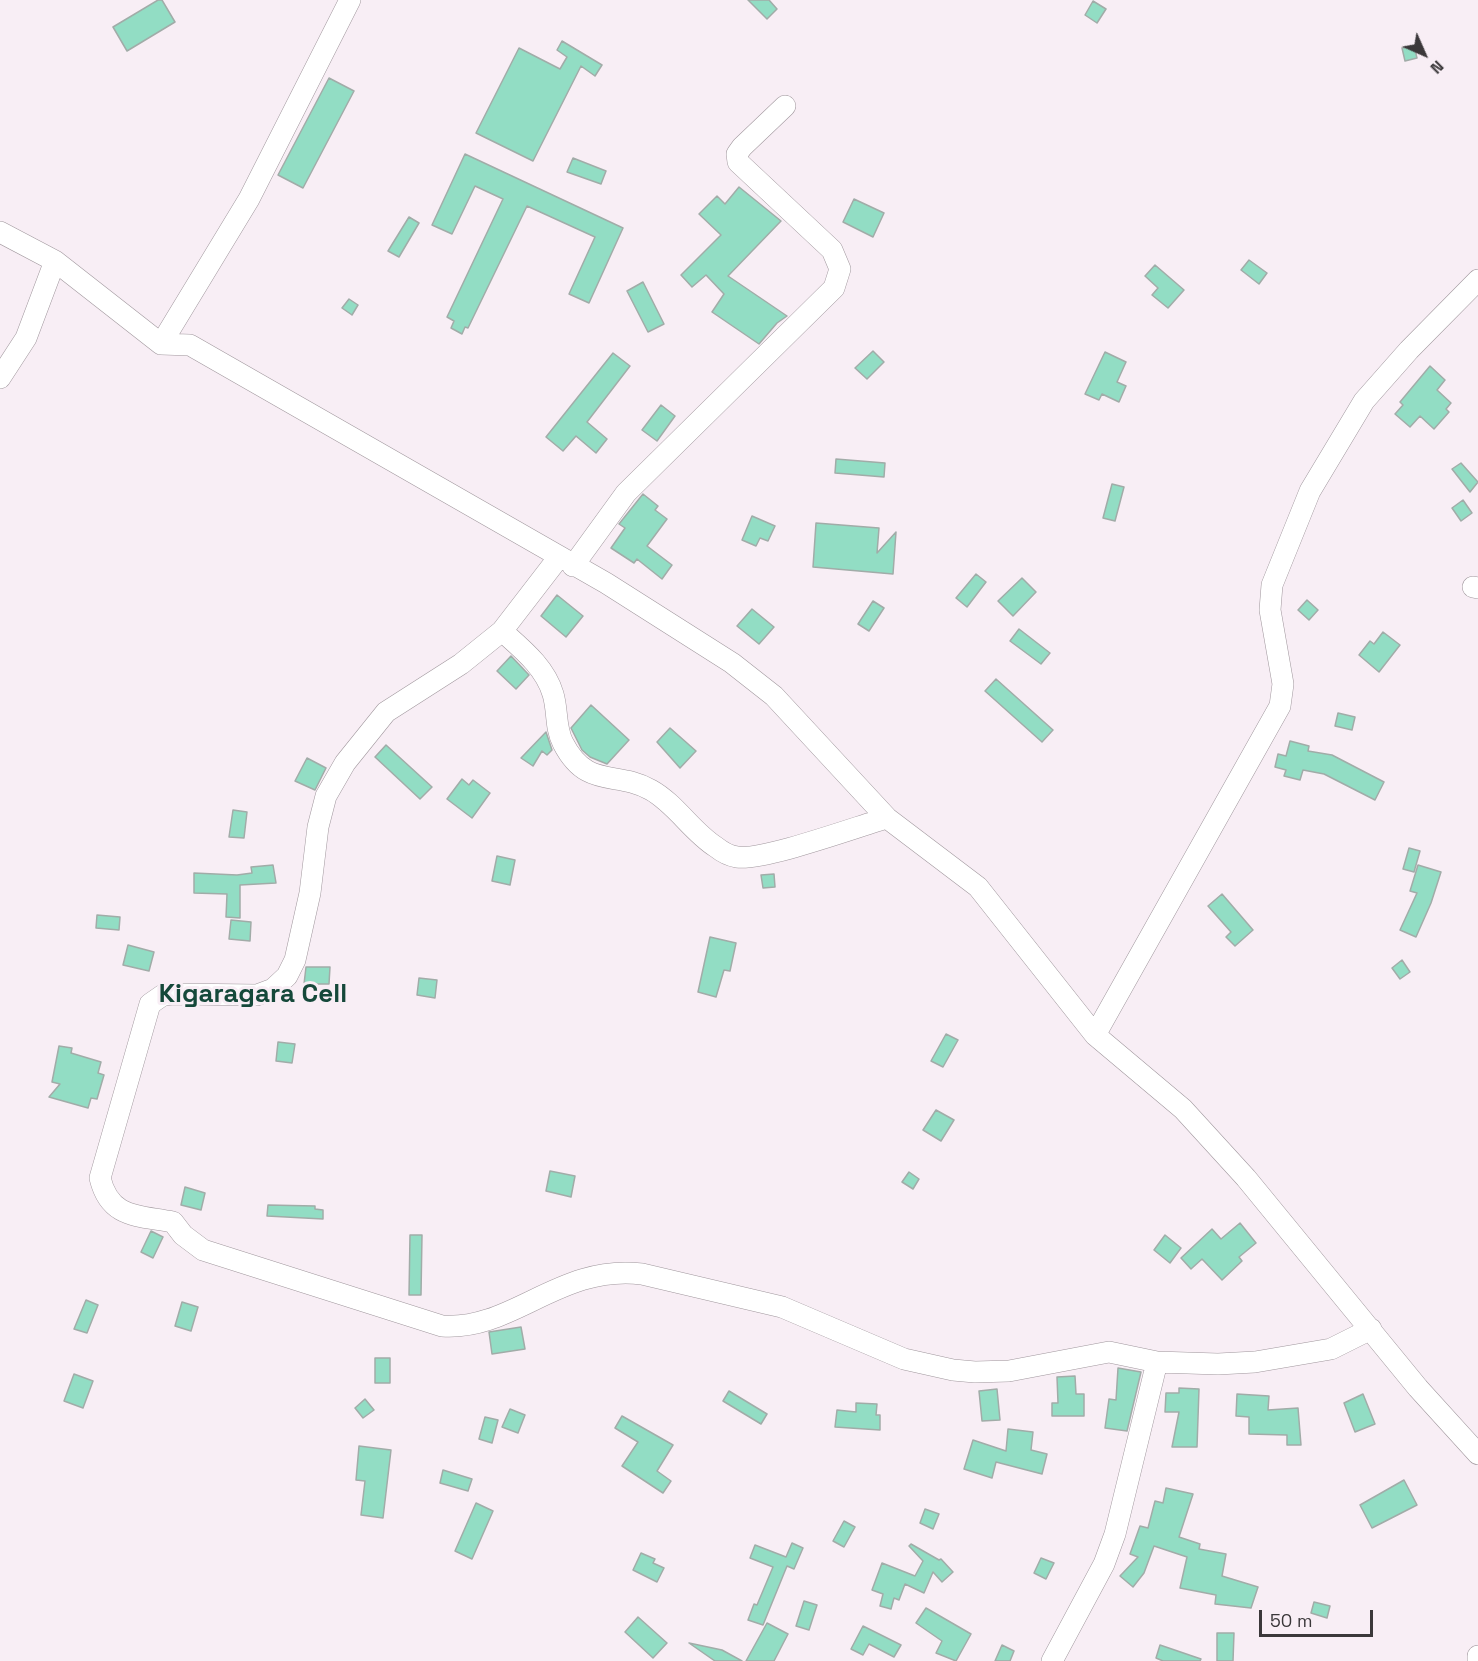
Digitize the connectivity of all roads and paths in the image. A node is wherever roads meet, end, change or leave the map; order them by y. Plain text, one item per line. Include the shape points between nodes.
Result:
1 (350, 0) edge
2 (785, 106) dead end
3 (0, 232) edge
4 (55, 261) junction
5 (1478, 280) edge
6 (161, 344) junction
7 (0, 378) edge
8 (566, 561) junction
9 (502, 631) junction
10 (886, 818) junction
11 (1095, 1035) junction
12 (1371, 1329) junction
13 (1157, 1362) junction
14 (1478, 1454) edge
15 (1478, 1656) edge
16 (1052, 1661) edge
17 (1478, 1661) edge

1 - 6 street via 249,199
2 - 8 street via 742,147 737,154 738,162 832,249 840,269 834,288 626,494
3 - 4 street
4 - 6 street
4 - 7 street via 26,338
5 - 11 street via 1364,401 1310,491 1272,585 1270,610 1283,684 1280,706
6 - 8 street via 190,345
8 - 9 street
8 - 10 street via 732,663 774,696
9 - 10 street via 531,657 545,676 553,694 562,743 579,765 593,776 636,783 652,790 718,848 737,857 763,855
9 - 13 street via 461,664 386,712 345,763 326,796 308,904 295,960 287,976 273,989 257,995 174,994 163,995 150,1004 100,1178 111,1204 120,1211 173,1222 203,1250 442,1326 461,1328 482,1322 567,1283 622,1271 782,1307 904,1359 953,1370 1009,1371 1109,1352
10 - 11 street via 978,887
11 - 12 street via 1183,1109 1246,1178
12 - 13 street via 1331,1349 1281,1359 1218,1364
12 - 14 street
13 - 16 street via 1115,1534 1104,1564
15 - 17 street

